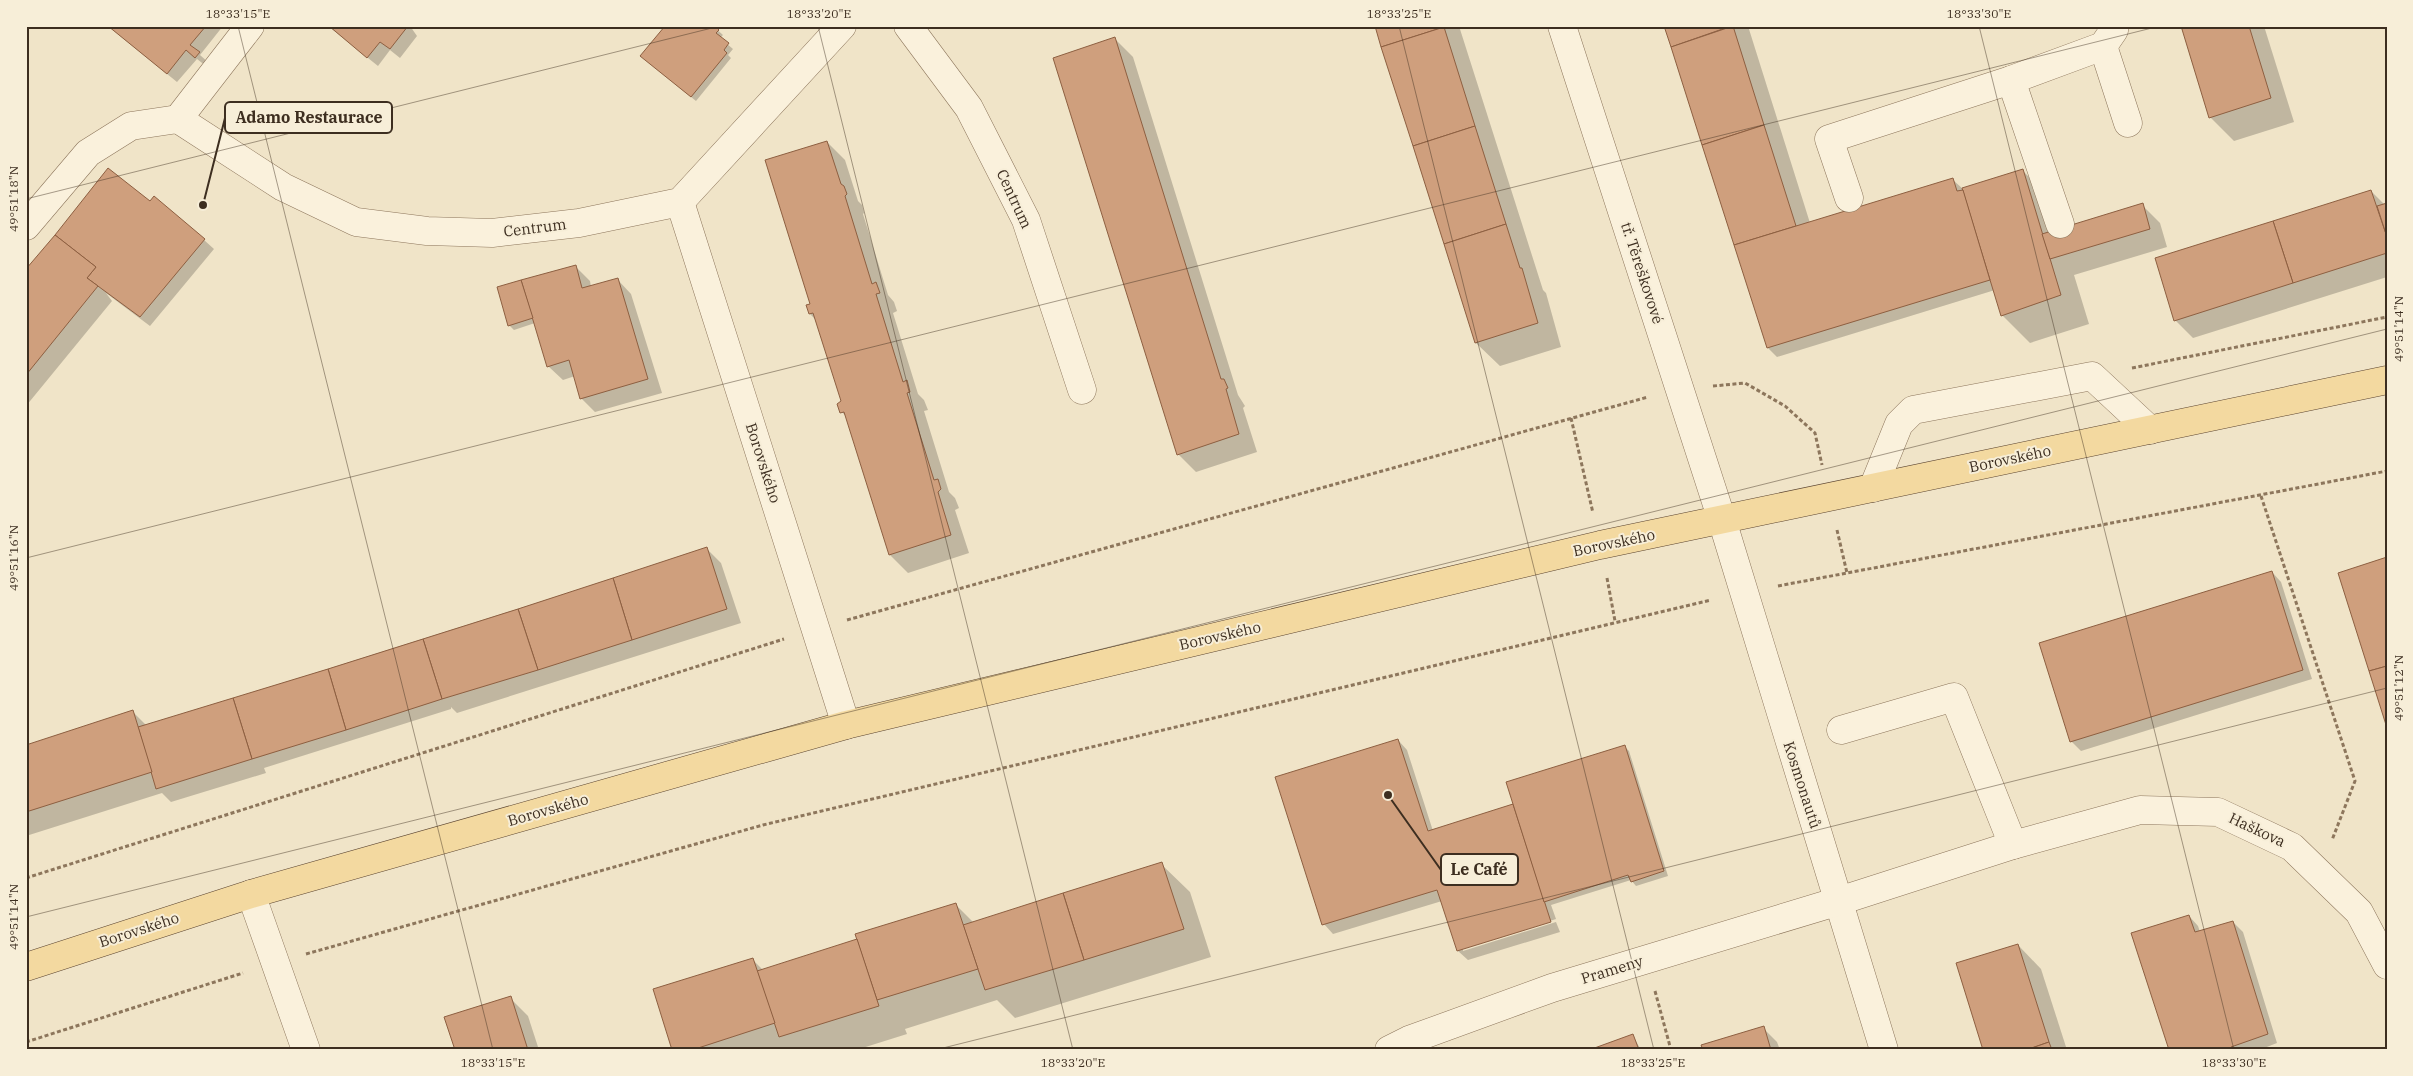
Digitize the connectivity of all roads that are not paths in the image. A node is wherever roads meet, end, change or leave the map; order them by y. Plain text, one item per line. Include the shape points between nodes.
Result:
1 (250, 26) edge
2 (842, 26) edge
3 (908, 26) edge
4 (1562, 26) edge
5 (2108, 36) edge
6 (2011, 80) junction
7 (178, 119) junction
8 (2128, 123) dead end
9 (1849, 198) dead end
10 (680, 202) junction
11 (2060, 224) dead end
12 (26, 226) edge
13 (2387, 380) edge
14 (1082, 390) dead end
15 (2150, 430) junction
16 (1872, 488) junction
17 (1722, 520) junction
18 (846, 725) junction
19 (1841, 730) dead end
20 (2013, 845) junction
21 (251, 894) junction
22 (1839, 901) junction
23 (2387, 965) edge
24 (26, 967) edge
25 (306, 1050) edge
26 (1389, 1050) edge
27 (1884, 1050) edge

1 - 7 street
2 - 10 street
3 - 14 street, Centrum via 969,108 1026,220
4 - 17 street, tř. Těreškovové
5 - 6 street
5 - 8 street
6 - 9 street via 1829,139
6 - 11 street
7 - 10 street, Centrum via 283,187 356,222 427,231 492,233 579,223
7 - 12 street via 131,126 88,153
10 - 18 street, Borovského
13 - 15 main road, Borovského
15 - 16 main road, Borovského
15 - 16 street via 2092,376 1913,410 1899,424
16 - 17 main road, Borovského
17 - 18 main road, Borovského via 1590,548
17 - 22 street, Kosmonautů
18 - 21 main road, Borovského
19 - 20 street via 1954,697
20 - 22 street, Haškova
20 - 23 street, Haškova via 2140,810 2218,812 2292,847 2359,912
21 - 24 main road, Borovského
21 - 25 street
22 - 26 street, Prameny via 1552,988
22 - 27 street, Kosmonautů

